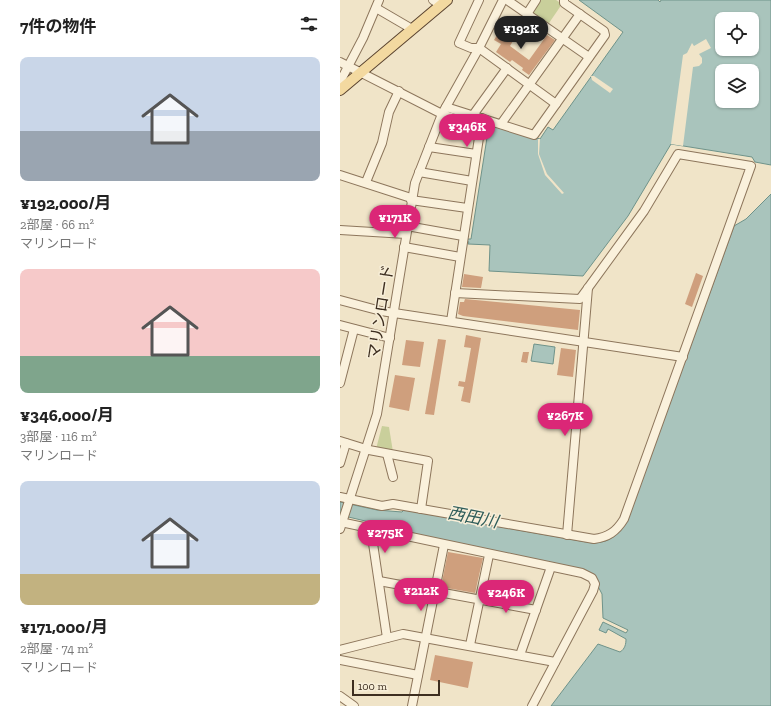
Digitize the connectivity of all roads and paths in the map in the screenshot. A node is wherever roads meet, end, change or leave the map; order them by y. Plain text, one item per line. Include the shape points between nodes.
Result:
1 (479, 0) edge
2 (503, 0) edge
3 (506, 0) edge
4 (536, 0) edge
5 (562, 1) edge
6 (440, 2) edge
7 (377, 4) edge
8 (527, 14) junction
9 (580, 14) junction
10 (412, 30) junction
11 (563, 38) junction
12 (479, 48) junction
13 (589, 57) junction
14 (340, 62) edge
15 (348, 66) junction
16 (507, 68) junction
17 (361, 72) junction
18 (340, 82) edge
19 (529, 84) junction
20 (340, 90) edge
21 (399, 91) junction
22 (556, 104) junction
23 (444, 110) junction
24 (473, 115) junction
25 (482, 118) junction
26 (501, 124) junction
27 (481, 127) junction
28 (428, 148) junction
29 (476, 154) junction
30 (419, 172) junction
31 (340, 175) edge
32 (472, 181) junction
33 (366, 182) junction
34 (411, 199) junction
35 (467, 208) junction
36 (340, 230) edge
37 (406, 230) junction
38 (463, 236) junction
39 (404, 247) junction
40 (460, 257) junction
41 (588, 288) junction
42 (455, 292) junction
43 (340, 300) edge
44 (394, 312) junction
45 (451, 321) junction
46 (340, 325) edge
47 (354, 329) junction
48 (390, 338) junction
49 (583, 342) junction
50 (683, 357) junction
51 (340, 383) edge
52 (343, 442) edge
53 (367, 449) junction
54 (387, 454) junction
55 (340, 462) edge
56 (393, 477) dead end
57 (340, 497) edge
58 (350, 500) junction
59 (421, 509) junction
60 (341, 524) edge
61 (371, 530) junction
62 (567, 535) junction
63 (444, 545) junction
64 (489, 555) junction
65 (552, 567) junction
66 (379, 581) junction
67 (435, 590) junction
68 (480, 599) junction
69 (536, 610) junction
70 (426, 637) junction
71 (387, 638) junction
72 (470, 645) junction
73 (340, 650) edge
74 (520, 655) junction
75 (340, 660) edge
76 (555, 662) junction
77 (418, 675) junction
78 (340, 696) edge
79 (354, 706) edge
80 (412, 706) edge
81 (532, 706) edge

1 - 12 street via 459,43
2 - 12 street, マリンロード
3 - 8 street
4 - 8 street
5 - 9 street
6 - 10 main road
7 - 10 street
7 - 15 street
8 - 11 street
9 - 11 street
9 - 13 street via 604,31 605,35
10 - 17 main road
11 - 13 street
11 - 19 street
12 - 16 street
12 - 23 street, マリンロード
13 - 22 street
14 - 15 street
15 - 17 street
15 - 18 street
16 - 19 street
16 - 24 street
17 - 20 main road
17 - 21 street
19 - 22 street
19 - 26 street
21 - 23 street
21 - 33 street via 389,112 382,143
22 - 26 street via 534,135
23 - 24 street
23 - 27 street
23 - 28 street, マリンロード
24 - 25 street
25 - 26 street
25 - 27 street
27 - 29 street
28 - 29 street
28 - 30 street, マリンロード
29 - 32 street
30 - 32 street
30 - 34 street, マリンロード
31 - 33 street
32 - 35 street
33 - 34 street
34 - 35 street
34 - 37 street, マリンロード
35 - 38 street
36 - 37 street
37 - 38 street
37 - 39 street, マリンロード
38 - 40 street
39 - 40 street
39 - 44 street, マリンロード
40 - 42 street
41 - 42 street via 580,299
41 - 49 street
41 - 50 street via 644,211 678,154 750,166
42 - 45 street
43 - 44 street
44 - 45 street
44 - 48 street, マリンロード
45 - 49 street
46 - 47 street
47 - 48 street
47 - 51 street
48 - 53 street, マリンロード via 377,414
49 - 50 street
49 - 62 street
50 - 62 street via 624,519 618,528 605,537 594,539
52 - 53 street
52 - 55 street
53 - 54 street
53 - 58 street, マリンロード
54 - 56 street
54 - 59 street via 428,460
57 - 58 street
58 - 59 street
58 - 60 street, マリンロード
59 - 62 street
60 - 61 street
61 - 63 street
61 - 66 street
63 - 64 street
63 - 67 street
64 - 65 street
64 - 68 street
65 - 69 street
65 - 76 street via 587,575 595,584 592,595
66 - 67 street
66 - 71 street
67 - 68 street
67 - 70 street
68 - 69 street
68 - 72 street
69 - 74 street
70 - 71 street via 403,634
70 - 72 street
70 - 77 street
71 - 73 street
72 - 74 street
74 - 76 street
75 - 77 street
76 - 81 street
77 - 80 street
78 - 79 street

